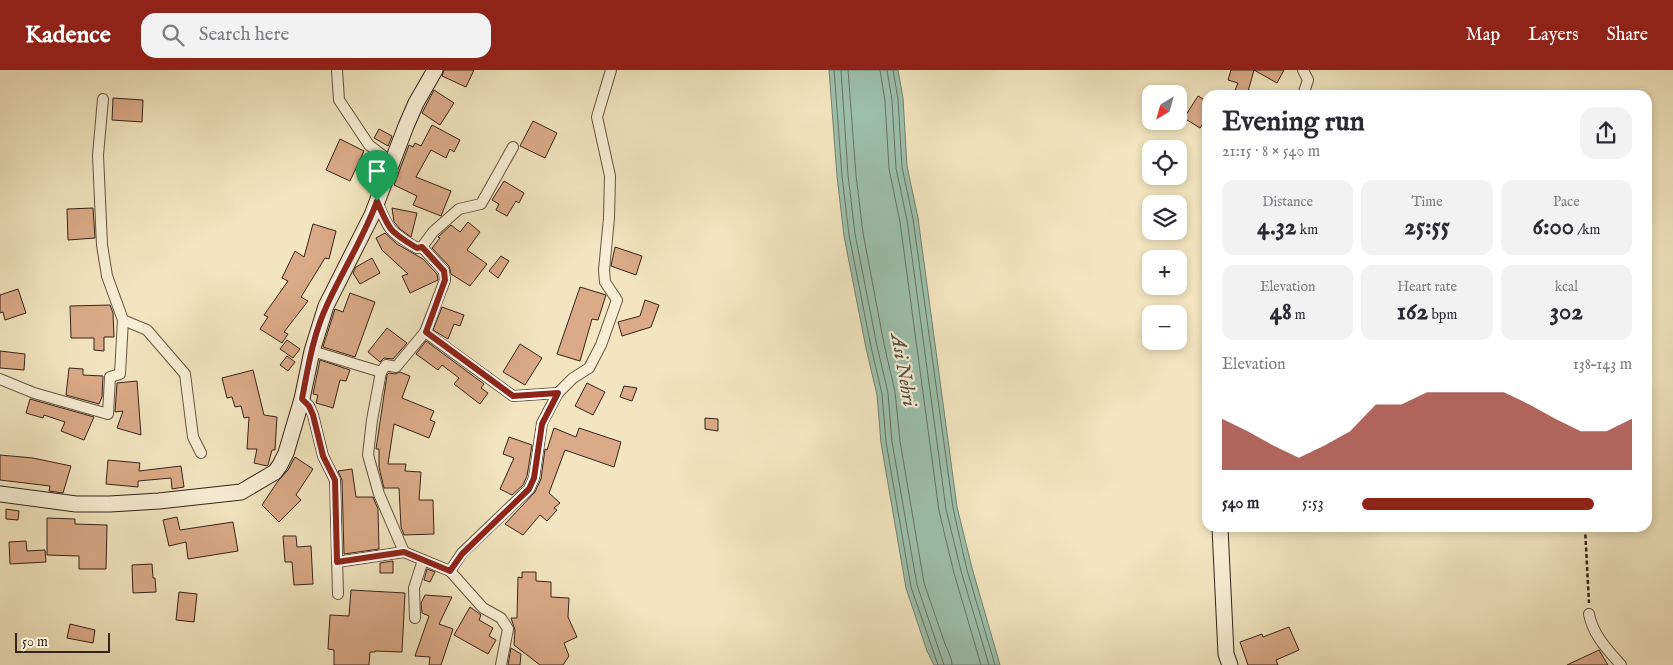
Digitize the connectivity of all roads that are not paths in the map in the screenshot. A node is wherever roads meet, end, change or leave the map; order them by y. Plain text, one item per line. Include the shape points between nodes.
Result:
1 (337, 70) edge
2 (435, 70) edge
3 (610, 70) edge
4 (1303, 70) edge
5 (1305, 90) edge
6 (103, 99) dead end
7 (513, 147) dead end
8 (391, 162) junction
9 (377, 201) junction
10 (422, 247) junction
11 (123, 320) junction
12 (426, 332) junction
13 (312, 351) junction
14 (381, 372) junction
15 (0, 380) edge
16 (558, 393) junction
17 (302, 399) junction
18 (201, 453) dead end
19 (0, 494) edge
20 (1220, 532) edge
21 (404, 552) junction
22 (423, 560) junction
23 (337, 562) junction
24 (450, 571) junction
25 (338, 594) dead end
26 (1589, 614) road end
27 (415, 618) dead end
28 (501, 665) edge
29 (1230, 665) edge
30 (1621, 665) edge

1 - 8 street via 340,100 369,145
2 - 8 main road via 416,103
3 - 16 street via 597,117 610,176 604,270 606,282 617,300 589,368
4 - 5 street via 1308,80
6 - 11 street via 98,155 102,246 107,276
7 - 10 street via 481,204 459,209 433,232
8 - 9 main road
9 - 10 street via 394,233 417,248
9 - 13 main road via 326,306
10 - 12 street via 444,271 445,280
11 - 15 street via 120,374 110,377 108,414
11 - 18 street via 147,330 185,374 193,437
12 - 14 street via 396,367 386,365
12 - 16 street via 513,396
13 - 14 street
13 - 17 main road
14 - 21 street via 368,455
16 - 24 street via 542,424 534,478 529,489 462,554
17 - 19 main road via 280,465 275,472 241,492 110,504 76,504
17 - 23 street via 313,415 323,456 335,480
20 - 29 main road via 1226,654
21 - 22 street
21 - 23 street
22 - 24 street
22 - 27 street via 414,588
23 - 25 street
24 - 28 street via 483,608 501,618 508,629
26 - 30 street via 1604,646

